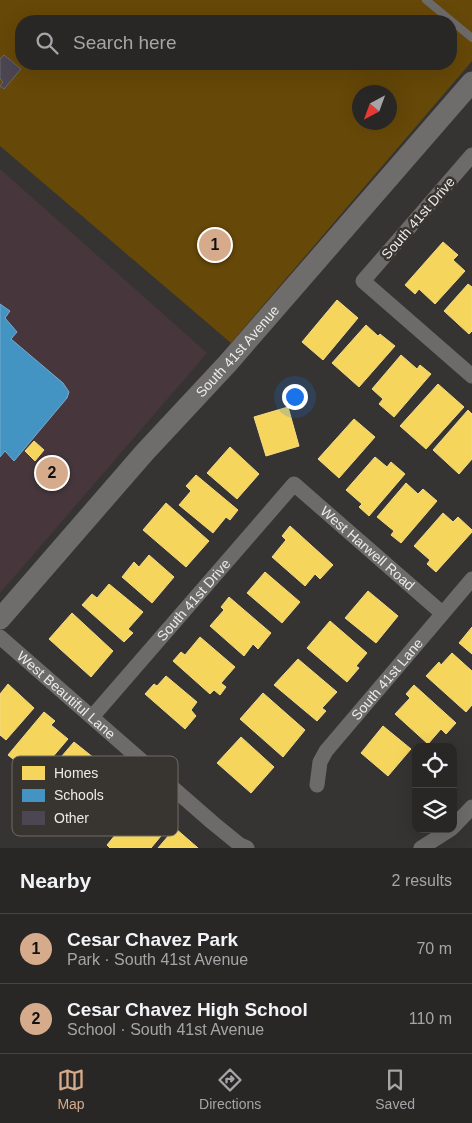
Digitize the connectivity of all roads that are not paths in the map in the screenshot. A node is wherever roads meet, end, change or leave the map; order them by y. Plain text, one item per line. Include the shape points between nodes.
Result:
1 (426, 0) edge
2 (444, 15) edge
3 (457, 26) edge
4 (472, 38) edge
5 (472, 82) edge
6 (472, 155) edge
7 (472, 376) edge
8 (294, 484) joint
9 (472, 579) edge
10 (442, 613) junction
11 (0, 619) edge
12 (0, 637) edge
13 (92, 717) junction
14 (137, 756) edge
15 (317, 785) dead end
16 (178, 792) edge
17 (472, 807) edge
18 (457, 823) edge
19 (444, 833) edge
20 (247, 848) edge
21 (422, 848) edge

1 - 2 lane
3 - 4 lane
5 - 11 street, South 41st Avenue
6 - 7 street, South 41st Drive via 364,281
8 - 10 street, West Harwell Road
8 - 13 street, South 41st Drive
9 - 10 street, South 41st Lane
10 - 15 street, South 41st Lane via 326,750 320,762
12 - 13 street, West Beautiful Lane
13 - 14 street, West Beautiful Lane
16 - 20 street, West Beautiful Lane
17 - 18 street
19 - 21 street

